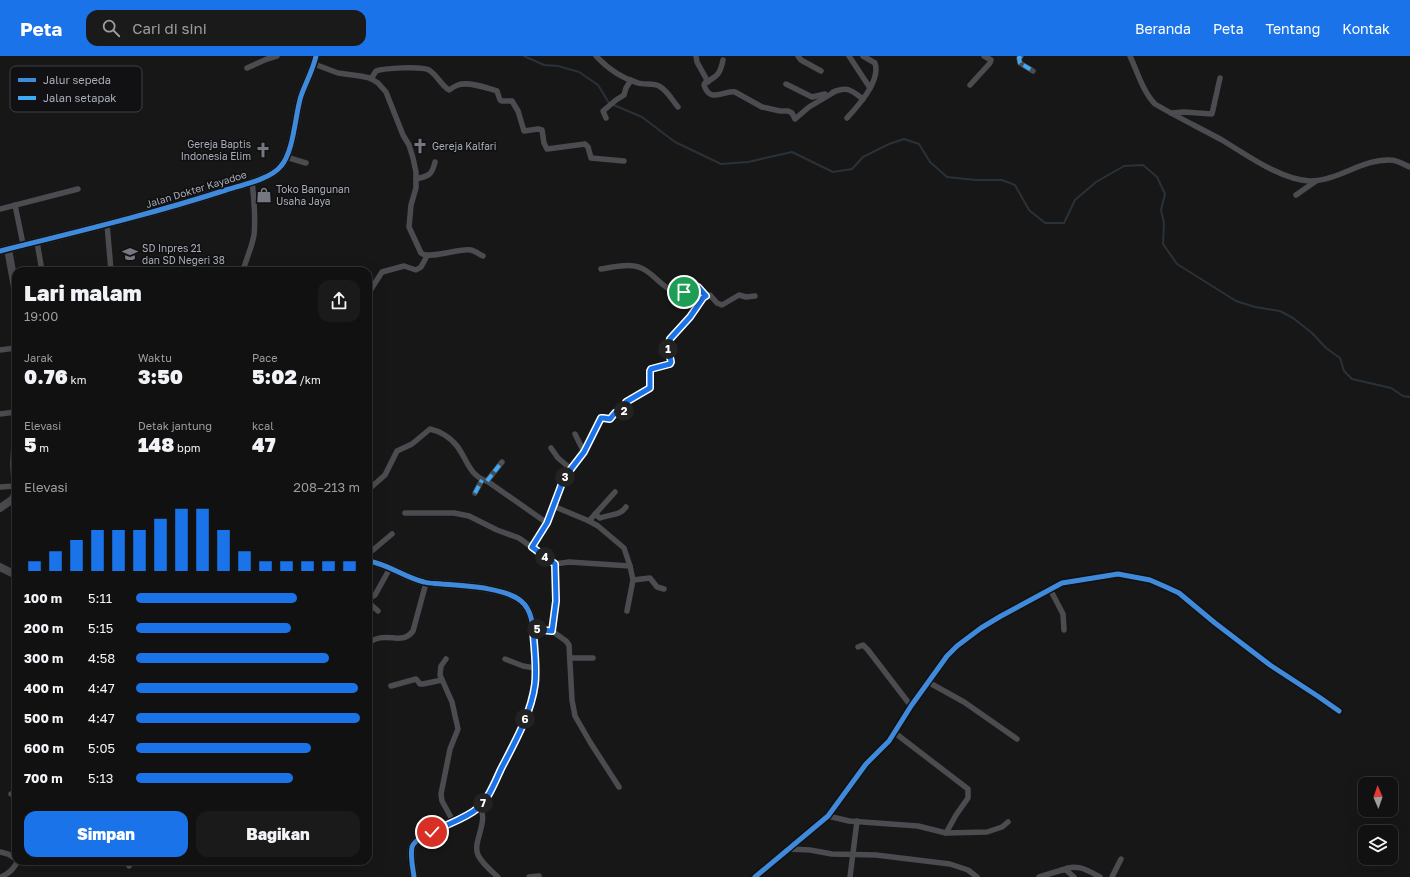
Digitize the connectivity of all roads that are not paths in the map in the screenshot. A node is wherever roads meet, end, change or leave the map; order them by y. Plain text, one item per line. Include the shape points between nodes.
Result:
1 (277, 56) edge
2 (596, 56) edge
3 (696, 56) edge
4 (798, 56) edge
5 (849, 56) edge
6 (864, 56) edge
7 (984, 56) edge
8 (1021, 56) edge
9 (1130, 56) edge
10 (315, 60) edge
11 (723, 60) dead end
12 (247, 68) dead end
13 (821, 71) dead end
14 (1033, 71) dead end
15 (1220, 78) dead end
16 (371, 79) junction
17 (631, 80) junction
18 (708, 82) junction
19 (786, 84) dead end
20 (970, 85) dead end
21 (870, 88) junction
22 (836, 91) junction
23 (863, 99) junction
24 (678, 107) dead end
25 (1170, 113) junction
26 (606, 118) dead end
27 (846, 118) dead end
28 (286, 158) junction
29 (624, 161) dead end
30 (436, 162) dead end
31 (306, 163) dead end
32 (1410, 167) edge
33 (416, 179) junction
34 (1318, 180) junction
35 (252, 181) junction
36 (78, 189) dead end
37 (1296, 195) dead end
38 (15, 205) junction
39 (0, 209) edge
40 (107, 224) junction
41 (38, 242) junction
42 (23, 244) junction
43 (4, 250) edge
44 (427, 256) junction
45 (483, 256) dead end
46 (41, 267) edge
47 (112, 267) edge
48 (244, 267) edge
49 (601, 269) dead end
50 (12, 279) edge
51 (372, 288) edge
52 (706, 296) junction
53 (755, 296) dead end
54 (12, 348) edge
55 (0, 350) edge
56 (12, 412) edge
57 (0, 414) edge
58 (576, 434) dead end
59 (551, 448) dead end
60 (584, 452) junction
61 (502, 462) dead end
62 (571, 469) junction
63 (485, 480) junction
64 (12, 486) edge
65 (372, 486) edge
66 (0, 487) edge
67 (616, 492) dead end
68 (475, 493) dead end
69 (12, 500) edge
70 (553, 506) junction
71 (626, 507) dead end
72 (0, 508) edge
73 (405, 513) dead end
74 (595, 514) junction
75 (589, 521) junction
76 (547, 523) junction
77 (392, 534) dead end
78 (532, 547) junction
79 (372, 551) edge
80 (372, 562) edge
81 (555, 564) junction
82 (630, 566) junction
83 (0, 567) edge
84 (390, 568) junction
85 (12, 573) edge
86 (633, 580) junction
87 (426, 583) junction
88 (664, 589) dead end
89 (1050, 589) junction
90 (372, 598) edge
91 (372, 605) edge
92 (378, 611) dead end
93 (627, 611) dead end
94 (533, 629) junction
95 (1064, 630) dead end
96 (552, 631) junction
97 (372, 642) edge
98 (858, 648) dead end
99 (570, 658) junction
100 (593, 658) dead end
101 (446, 659) dead end
102 (505, 660) dead end
103 (535, 668) junction
104 (442, 680) junction
105 (928, 682) junction
106 (391, 686) dead end
107 (911, 706) junction
108 (1339, 711) dead end
109 (895, 733) junction
110 (1017, 739) dead end
111 (619, 787) dead end
112 (480, 805) junction
113 (828, 816) junction
114 (453, 821) junction
115 (857, 821) junction
116 (1008, 822) dead end
117 (946, 833) junction
118 (788, 849) junction
119 (0, 852) edge
120 (854, 855) junction
121 (12, 857) edge
122 (1121, 860) dead end
123 (15, 865) edge
124 (1062, 870) junction
125 (539, 876) edge
126 (1, 877) edge
127 (414, 877) edge
128 (498, 877) edge
129 (528, 877) edge
130 (755, 877) edge
131 (850, 877) edge
132 (977, 877) edge
133 (1039, 877) edge
134 (1074, 877) edge
135 (1100, 877) edge
136 (1112, 877) edge

1 - 12 street
2 - 17 street via 615,73
3 - 18 street
4 - 13 street
5 - 21 street
6 - 21 street via 875,63 876,67
7 - 20 street via 991,60 990,63
8 - 14 street via 1020,63
9 - 25 street via 1151,100
10 - 16 street via 338,73
10 - 28 street, Jalan Dokter Kayadoe via 301,95
11 - 18 street via 718,76
15 - 25 street via 1212,114
16 - 29 street via 376,71 385,68 424,69 431,72 449,90 463,83 497,91 500,100 512,101 524,131 542,130 544,143 548,149 586,144 591,158
16 - 33 street via 386,92 409,145
17 - 24 street via 659,86
17 - 26 street via 624,95 603,111
18 - 22 street via 704,87 714,96 735,92 762,107 788,111 795,118
19 - 22 street via 812,97
21 - 23 street
22 - 23 street via 842,88 851,90
23 - 27 street
25 - 34 street via 1273,170 1300,179
28 - 31 street
28 - 35 street, Jalan Dokter Kayadoe via 276,171
30 - 33 street via 432,173
32 - 34 street via 1398,161 1382,161
33 - 44 street via 416,188 410,204 409,227 421,253
34 - 37 street
35 - 40 street, Jalan Dokter Kayadoe via 176,206
35 - 48 street via 254,236
36 - 38 street
38 - 39 street
38 - 42 street
40 - 41 street, Jalan Dokter Kayadoe
40 - 47 street
41 - 42 street, Jalan Dokter Kayadoe
41 - 46 street
42 - 43 street, Jalan Dokter Kayadoe
43 - 50 street
44 - 45 street via 470,250
44 - 51 street via 421,267 416,270 404,266 382,272
49 - 52 street via 639,267 671,289 684,292 698,287
52 - 53 street via 710,295 722,305 739,295
52 - 60 street via 670,339 670,364 651,369 650,388 626,402 627,410 615,413 610,419 602,418
54 - 55 street
56 - 57 street
58 - 60 street
59 - 62 street
60 - 62 street
61 - 63 street
62 - 70 street via 564,478
63 - 65 street via 476,477 471,471 455,443 437,430 430,429 412,444 397,451 385,475
63 - 68 street
63 - 76 street
64 - 66 street
67 - 74 street
69 - 72 street
70 - 75 street
70 - 76 street
71 - 74 street via 618,514 602,518
73 - 78 street via 454,513 469,516 519,538
74 - 75 street
75 - 82 street via 624,548
76 - 78 street
77 - 79 street
78 - 81 street
80 - 84 street
81 - 82 street via 569,562
81 - 96 street via 556,601
82 - 86 street
83 - 85 street
84 - 87 street
84 - 90 street
86 - 88 street via 650,578 657,587
86 - 93 street
87 - 94 street via 489,589 512,594 526,607
87 - 97 street via 413,631 409,636 399,639 379,638
89 - 95 street via 1063,614
89 - 105 street via 965,639
89 - 108 street via 1070,581 1118,574 1150,580 1179,593 1270,665
91 - 92 street
94 - 96 street
94 - 103 street
96 - 99 street via 570,645
98 - 107 street via 862,645 868,650
99 - 100 street
99 - 111 street via 575,716
101 - 104 street via 441,666
102 - 103 street
103 - 112 street via 534,685 525,721 485,800
104 - 106 street via 420,684 416,679
104 - 114 street via 452,702 458,725 458,733 448,756 441,794
105 - 107 street
105 - 110 street via 964,702
107 - 109 street
109 - 113 street via 866,764
109 - 117 street via 968,790 968,798
112 - 114 street
112 - 128 street via 483,810 483,821 477,851
113 - 115 street
113 - 118 street
114 - 127 street via 419,838 413,846
115 - 117 street via 918,826
115 - 120 street
116 - 117 street via 987,832
118 - 120 street
118 - 130 street
119 - 121 street
120 - 131 street
120 - 132 street via 876,855 950,864 968,870
122 - 136 street
123 - 126 street via 9,874
124 - 133 street
124 - 134 street via 1066,870
124 - 135 street via 1067,867 1078,867
125 - 129 street

